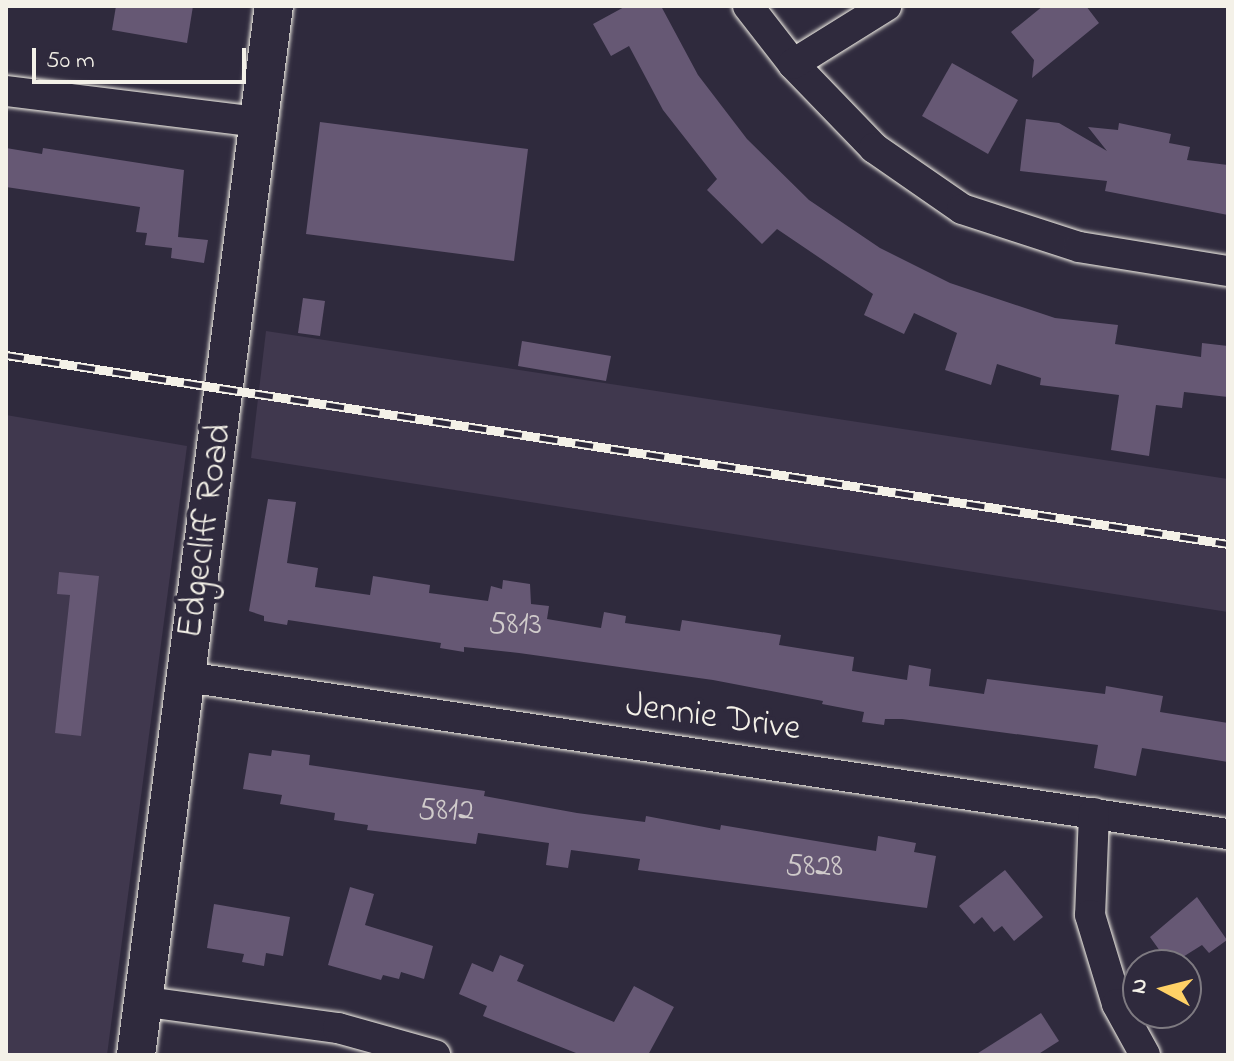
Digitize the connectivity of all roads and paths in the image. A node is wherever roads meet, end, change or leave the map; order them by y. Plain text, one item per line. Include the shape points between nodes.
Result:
1 (274, 6) edge
2 (748, 6) edge
3 (886, 6) edge
4 (793, 64) junction
5 (6, 91) edge
6 (258, 122) junction
7 (1228, 271) edge
8 (187, 677) junction
9 (1094, 813) junction
10 (1228, 834) edge
11 (147, 1002) junction
12 (136, 1055) edge
13 (435, 1055) edge
14 (1145, 1055) edge

1 - 6 street, Edgecliff Road
2 - 4 street
3 - 4 street
4 - 7 street via 874,148 962,209 1079,247
5 - 6 street
6 - 8 street, Edgecliff Road
8 - 9 street, Jennie Drive
8 - 11 street, Edgecliff Road
9 - 10 street, Jennie Drive
9 - 14 street via 1090,915 1117,1004
11 - 12 street, Edgecliff Road
11 - 13 street via 338,1028

